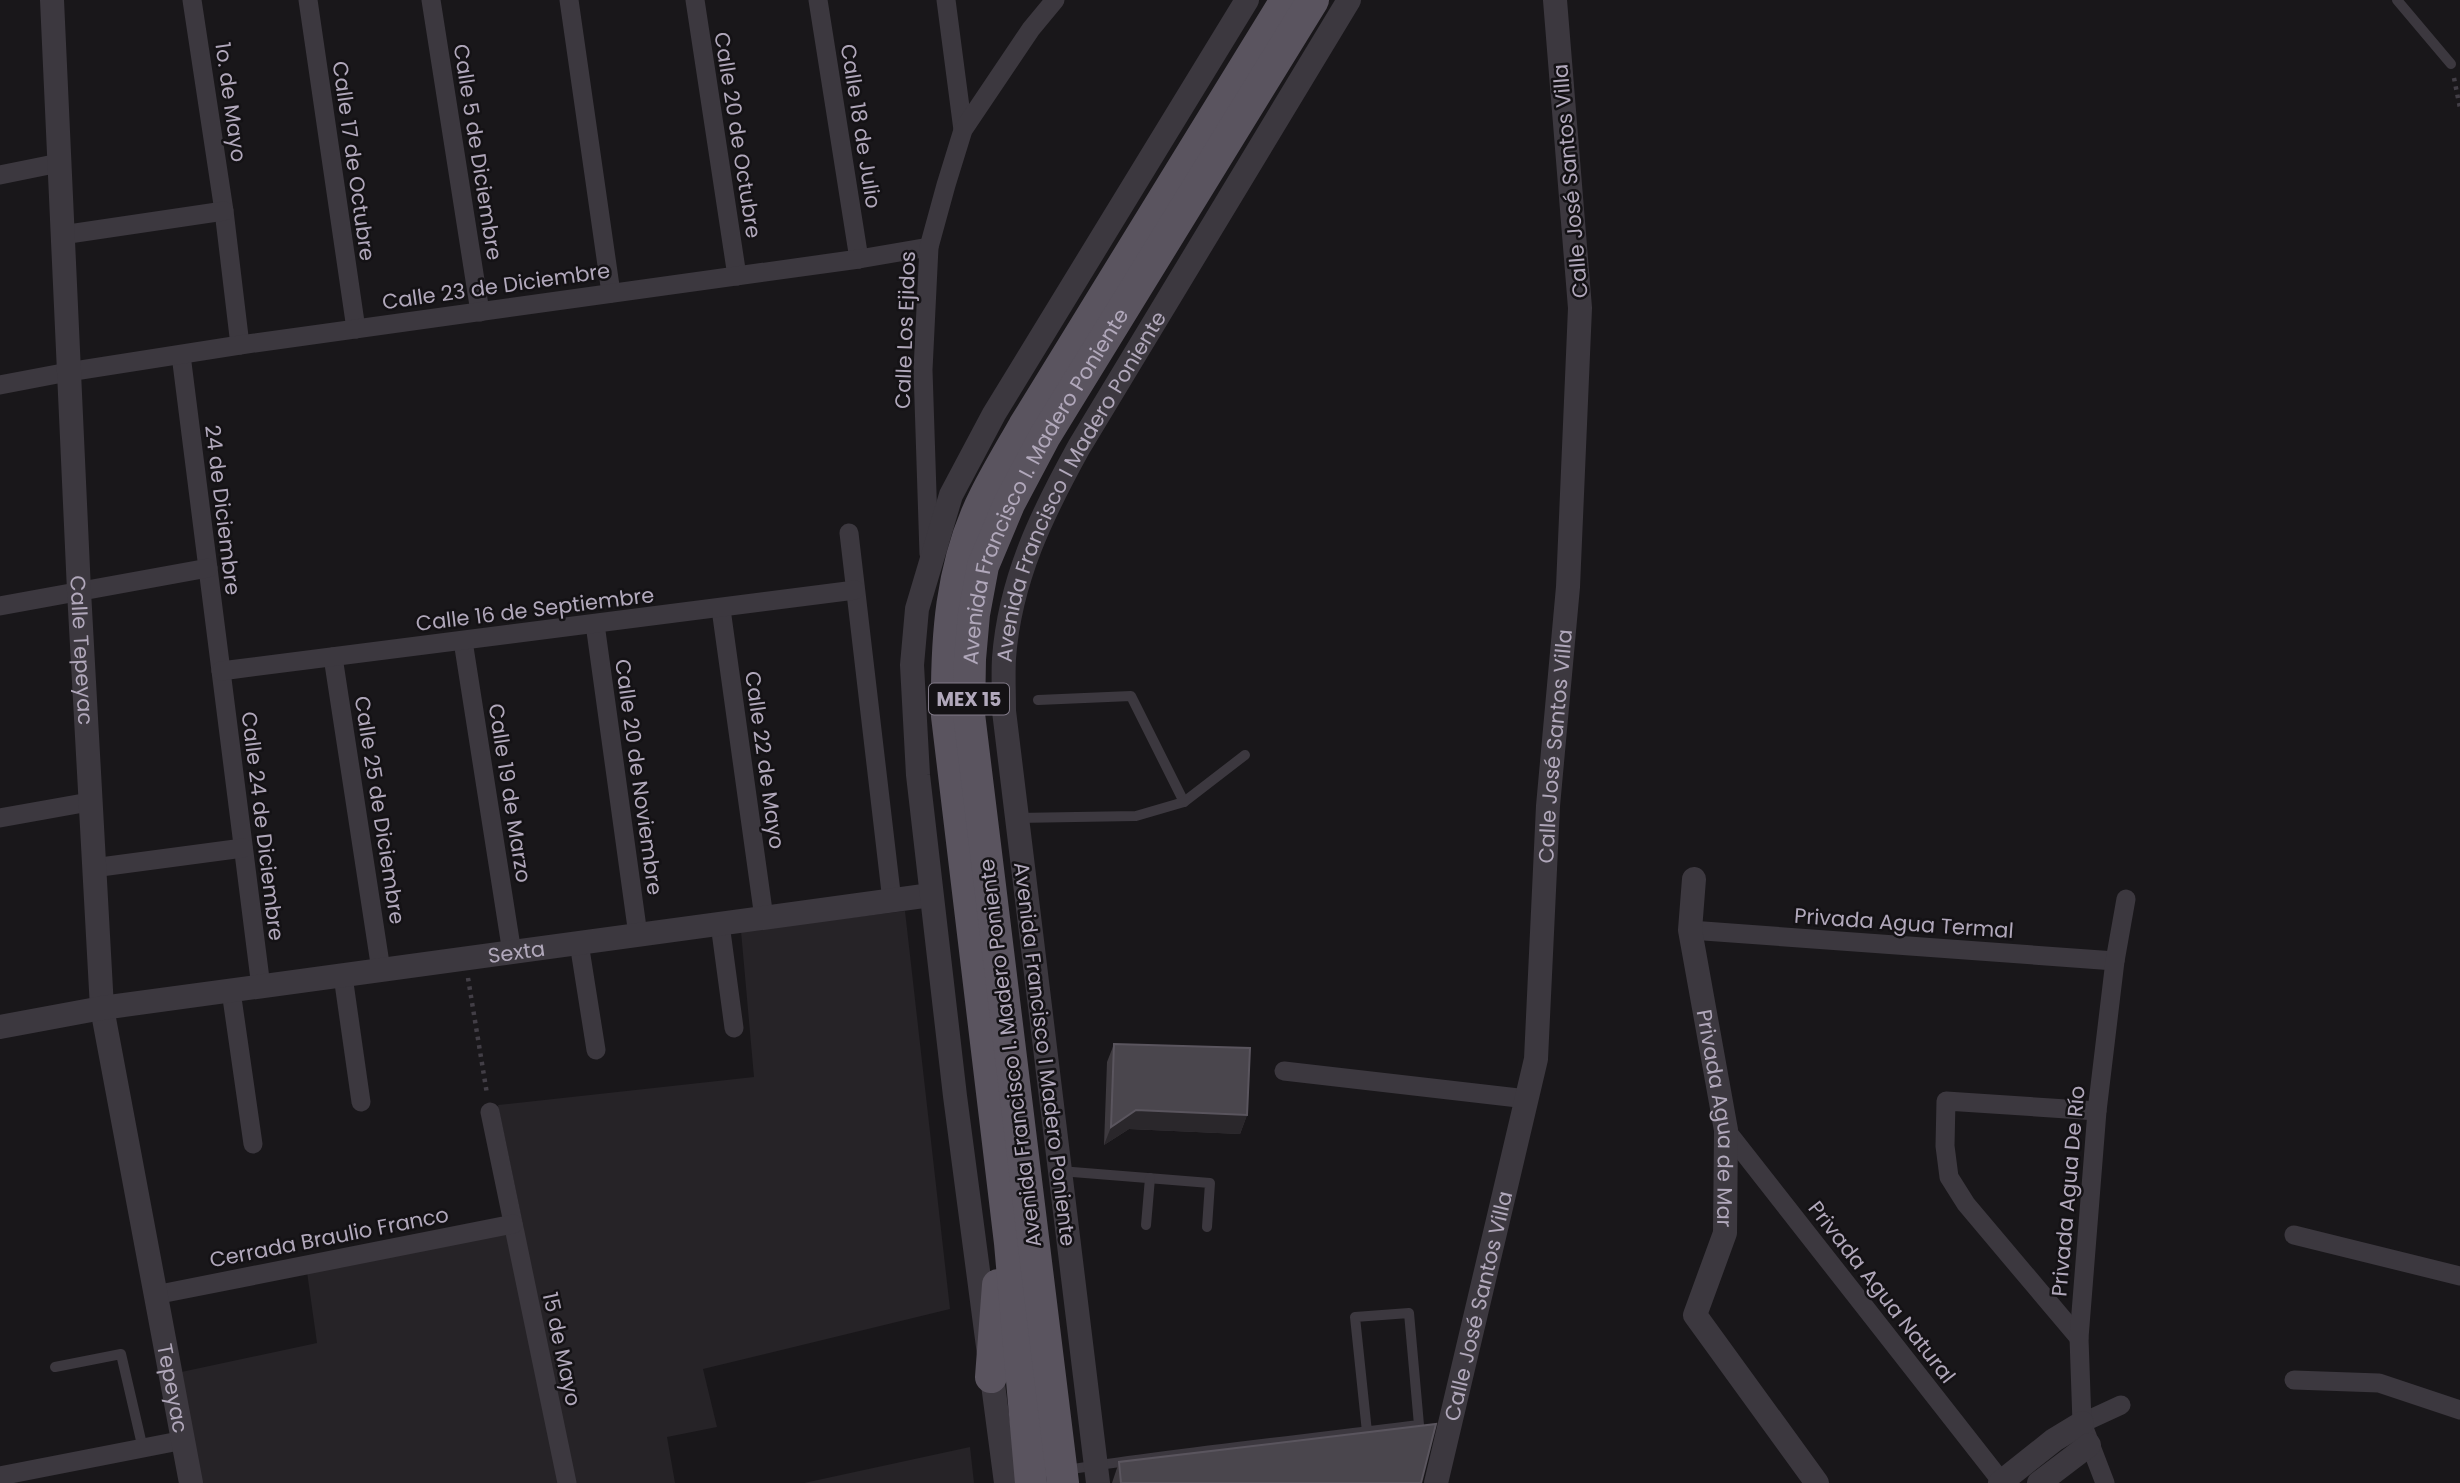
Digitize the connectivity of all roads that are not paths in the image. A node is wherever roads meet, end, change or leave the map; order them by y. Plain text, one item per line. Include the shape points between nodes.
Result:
1 (52, 0) edge
2 (192, 0) edge
3 (308, 0) edge
4 (431, 0) edge
5 (569, 0) edge
6 (695, 0) edge
7 (818, 0) edge
8 (946, 0) edge
9 (1055, 0) edge
10 (1247, 0) edge
11 (1286, 0) edge
12 (1313, 0) edge
13 (1349, 0) edge
14 (1555, 0) edge
15 (2397, 0) edge
16 (2451, 64) road end
17 (963, 130) junction
18 (59, 163) junction
19 (0, 175) edge
20 (224, 211) junction
21 (62, 235) junction
22 (929, 247) junction
23 (859, 259) junction
24 (737, 276) junction
25 (611, 293) junction
26 (480, 312) junction
27 (356, 329) junction
28 (240, 345) junction
29 (181, 355) junction
30 (68, 372) junction
31 (0, 386) edge
32 (849, 533) dead end
33 (208, 568) junction
34 (930, 569) junction
35 (855, 590) junction
36 (79, 591) junction
37 (0, 606) edge
38 (721, 609) junction
39 (596, 624) junction
40 (463, 641) junction
41 (333, 657) junction
42 (220, 671) junction
43 (1038, 700) dead end
44 (1245, 755) dead end
45 (89, 802) junction
46 (1184, 802) junction
47 (0, 818) edge
48 (1016, 818) junction
49 (243, 848) junction
50 (93, 868) junction
51 (1694, 878) dead end
52 (931, 895) junction
53 (2126, 900) dead end
54 (892, 901) junction
55 (764, 918) junction
56 (720, 924) junction
57 (1690, 930) junction
58 (638, 935) junction
59 (579, 943) junction
60 (512, 953) junction
61 (2115, 961) junction
62 (381, 970) junction
63 (343, 976) junction
64 (261, 987) junction
65 (230, 991) junction
66 (102, 1008) junction
67 (0, 1027) edge
68 (734, 1028) dead end
69 (596, 1050) dead end
70 (1284, 1071) dead end
71 (1527, 1099) junction
72 (361, 1102) dead end
73 (2097, 1111) junction
74 (490, 1112) road end
75 (1726, 1130) junction
76 (253, 1144) dead end
77 (1060, 1171) junction
78 (1150, 1178) junction
79 (513, 1224) junction
80 (1146, 1225) dead end
81 (1207, 1227) dead end
82 (2294, 1235) dead end
83 (1010, 1243) junction
84 (2460, 1276) edge
85 (155, 1295) junction
86 (2079, 1338) junction
87 (55, 1367) dead end
88 (992, 1377) junction
89 (2294, 1380) dead end
90 (2121, 1405) dead end
91 (2460, 1410) edge
92 (1367, 1432) junction
93 (2086, 1434) junction
94 (184, 1440) junction
95 (143, 1449) junction
96 (1097, 1474) edge
97 (0, 1476) edge
98 (1040, 1477) edge
99 (2001, 1482) edge
100 (191, 1483) edge
101 (567, 1483) edge
102 (1436, 1483) edge
103 (1817, 1483) edge
104 (2039, 1483) edge
105 (2105, 1483) edge

1 - 18 street, Calle Tepeyac
2 - 20 street, 1o. de Mayo
3 - 27 street, Calle 17 de Octubre
4 - 26 street, Calle 5 de Diciembre
5 - 25 street
6 - 24 street, Calle 20 de Octubre
7 - 23 street, Calle 18 de Julio
8 - 17 street
9 - 17 street, Calle Los Ejidos
10 - 34 street via 993,414 951,495
11 - 83 main road, Avenida Francisco I. Madero Poniente / MEX 15 via 1024,426 984,498 959,564 946,662 947,716
12 - 98 main road, Avenida Francisco I. Madero Poniente / MEX 15 via 1045,436 983,566 974,614 969,714
13 - 48 street, Avenida Francisco I Madero Poniente via 1046,507 1022,567 1004,658 1004,711
14 - 71 street, Calle José Santos Villa via 1580,308 1568,587 1548,806 1536,1059
15 - 16 lane
17 - 22 street, Calle Los Ejidos
18 - 19 street
18 - 21 street, Calle Tepeyac
20 - 21 street
20 - 28 street, 1o. de Mayo
21 - 30 street, Calle Tepeyac
22 - 23 street, Calle 23 de Diciembre
22 - 34 street, Calle Los Ejidos via 923,370
23 - 24 street, Calle 23 de Diciembre
24 - 25 street, Calle 23 de Diciembre
25 - 26 street, Calle 23 de Diciembre
26 - 27 street, Calle 23 de Diciembre
27 - 28 street, Calle 23 de Diciembre
28 - 29 street, Calle 23 de Diciembre
29 - 30 street, Calle 23 de Diciembre
29 - 33 street, 24 de Diciembre
30 - 31 street, Calle 23 de Diciembre
30 - 36 street, Calle Tepeyac
32 - 35 street
33 - 36 street
33 - 42 street, 24 de Diciembre
34 - 52 street via 917,609 912,665
35 - 38 street, Calle 16 de Septiembre
35 - 54 street
36 - 37 street
36 - 45 street, Calle Tepeyac
38 - 39 street, Calle 16 de Septiembre
38 - 55 street, Calle 22 de Mayo
39 - 40 street, Calle 16 de Septiembre
39 - 58 street, Calle 20 de Noviembre
40 - 41 street, Calle 16 de Septiembre
40 - 60 street, Calle 19 de Marzo
41 - 42 street, Calle 16 de Septiembre
41 - 62 street, Calle 25 de Diciembre
42 - 49 street, Calle 24 de Diciembre
43 - 46 lane via 1131,696
44 - 46 lane
45 - 47 street
45 - 50 street, Calle Tepeyac
46 - 48 lane via 1136,816
48 - 77 street, Avenida Francisco I Madero Poniente
49 - 50 street
49 - 64 street, Calle 24 de Diciembre
50 - 66 street, Calle Tepeyac
51 - 57 street, Privada Agua de Mar
52 - 54 street, Sexta
52 - 88 street
53 - 61 street, Privada Agua De Río
54 - 55 street, Sexta
55 - 56 street, Sexta
56 - 58 street, Sexta
56 - 68 street
57 - 61 street, Privada Agua Termal
57 - 75 street, Privada Agua de Mar
58 - 59 street, Sexta
59 - 60 street, Sexta
59 - 69 street
60 - 62 street, Sexta
61 - 73 street, Privada Agua De Río
62 - 63 street, Sexta
63 - 64 street, Sexta
63 - 72 street
64 - 65 street, Sexta
65 - 66 street, Sexta
65 - 76 street
66 - 67 street, Sexta
66 - 85 street, Calle Tepeyac
70 - 71 street
71 - 102 street, Calle José Santos Villa
73 - 86 street, Privada Agua De Río
73 - 86 street via 1946,1101 1949,1177 1966,1204
74 - 79 street, 15 de Mayo
75 - 99 street, Privada Agua Natural
75 - 103 street, Privada Agua de Mar via 1725,1233 1695,1315
77 - 78 lane
77 - 96 street, Avenida Francisco I Madero Poniente
78 - 80 lane
78 - 81 lane via 1210,1183
79 - 85 street, Cerrada Braulio Franco
79 - 101 street, 15 de Mayo
82 - 84 street
83 - 88 main road via 999,1282
83 - 98 main road, Avenida Francisco I. Madero Poniente / MEX 15
85 - 94 street, Tepeyac
86 - 93 street, Privada Agua De Río
87 - 95 lane via 121,1354
88 - 98 street
89 - 91 street via 2379,1383
90 - 93 street
92 - 92 lane via 1419,1425 1409,1313 1355,1317
92 - 96 lane
93 - 99 street via 2054,1440
93 - 104 street
93 - 105 street, Privada Agua De Río
94 - 95 street
94 - 100 street, Tepeyac
95 - 97 street
96 - 98 lane

